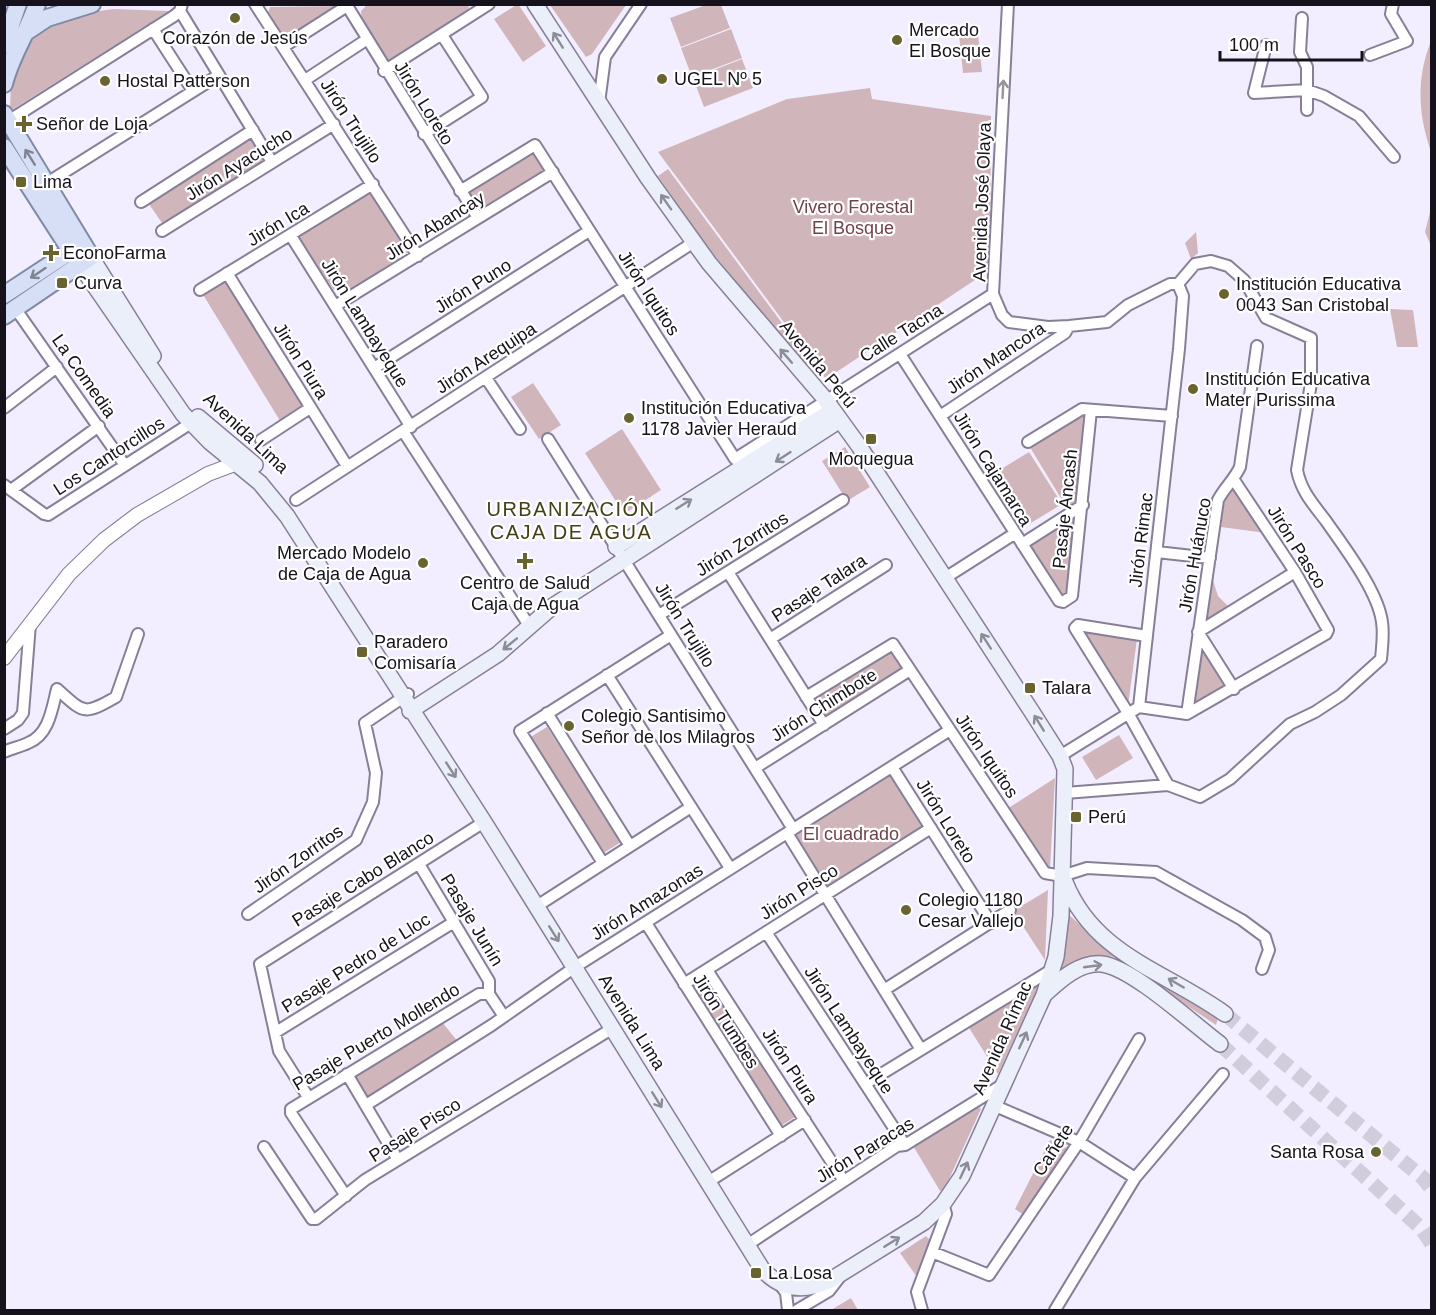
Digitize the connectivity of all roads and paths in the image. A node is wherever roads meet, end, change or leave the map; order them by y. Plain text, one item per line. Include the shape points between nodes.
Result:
1 (18, 4) edge
2 (37, 4) edge
3 (92, 4) edge
4 (255, 4) edge
5 (489, 4) edge
6 (535, 4) edge
7 (641, 4) edge
8 (1008, 4) edge
9 (1393, 4) edge
10 (346, 5) edge
11 (181, 8) edge
12 (1302, 18) dead end
13 (153, 29) junction
14 (23, 35) junction
15 (441, 35) junction
16 (366, 40) junction
17 (4, 45) edge
18 (1266, 45) dead end
19 (284, 46) junction
20 (1370, 55) dead end
21 (384, 71) junction
22 (219, 75) junction
23 (305, 80) junction
24 (4, 84) edge
25 (1307, 90) junction
26 (193, 91) junction
27 (599, 104) junction
28 (1307, 110) dead end
29 (5, 119) edge
30 (334, 124) junction
31 (253, 130) junction
32 (424, 134) junction
33 (4, 147) edge
34 (1394, 157) dead end
35 (273, 162) junction
36 (553, 172) junction
37 (46, 183) junction
38 (373, 184) junction
39 (460, 191) junction
40 (141, 202) dead end
41 (478, 219) junction
42 (162, 231) dead end
43 (589, 231) junction
44 (291, 236) junction
45 (694, 242) junction
46 (81, 254) junction
47 (418, 256) junction
48 (227, 273) junction
49 (1178, 285) junction
50 (626, 286) junction
51 (200, 290) dead end
52 (993, 294) junction
53 (8, 306) edge
54 (334, 306) junction
55 (1068, 326) junction
56 (1257, 346) dead end
57 (900, 354) junction
58 (57, 367) junction
59 (374, 368) junction
60 (486, 378) junction
61 (4, 408) edge
62 (310, 408) junction
63 (833, 410) junction
64 (1091, 410) junction
65 (940, 416) junction
66 (1172, 416) junction
67 (191, 423) junction
68 (99, 426) junction
69 (407, 429) junction
70 (520, 429) dead end
71 (213, 438) junction
72 (548, 439) dead end
73 (261, 440) dead end
74 (1028, 442) dead end
75 (735, 459) joint
76 (237, 463) junction
77 (124, 464) junction
78 (347, 466) junction
79 (208, 474) junction
80 (1234, 480) junction
81 (8, 487) edge
82 (296, 500) dead end
83 (843, 500) dead end
84 (1083, 505) junction
85 (1014, 534) junction
86 (1022, 544) junction
87 (1157, 552) junction
88 (620, 553) junction
89 (1210, 558) junction
90 (886, 565) dead end
91 (728, 572) junction
92 (1295, 572) junction
93 (945, 578) junction
94 (1059, 601) joint
95 (659, 615) junction
96 (31, 621) junction
97 (530, 627) junction
98 (1198, 632) junction
99 (138, 634) dead end
100 (671, 634) junction
101 (1147, 636) junction
102 (770, 639) junction
103 (4, 658) edge
104 (910, 670) junction
105 (607, 675) junction
106 (1234, 689) junction
107 (406, 695) junction
108 (806, 697) junction
109 (1139, 707) junction
110 (416, 712) junction
111 (547, 713) junction
112 (1128, 713) junction
113 (1187, 714) junction
114 (824, 725) junction
115 (4, 729) edge
116 (950, 730) junction
117 (4, 752) edge
118 (1060, 756) junction
119 (892, 767) junction
120 (755, 768) junction
121 (1168, 785) junction
122 (1065, 794) junction
123 (691, 807) junction
124 (484, 822) junction
125 (931, 828) junction
126 (790, 831) junction
127 (630, 846) junction
128 (603, 862) junction
129 (418, 864) junction
130 (730, 868) junction
131 (1062, 876) junction
132 (826, 896) junction
133 (537, 906) junction
134 (1010, 910) dead end
135 (248, 914) dead end
136 (454, 922) junction
137 (646, 923) junction
138 (991, 923) junction
139 (766, 932) junction
140 (574, 967) junction
141 (1053, 969) junction
142 (1262, 969) dead end
143 (707, 970) junction
144 (684, 984) junction
145 (884, 990) junction
146 (489, 994) junction
147 (1044, 995) junction
148 (1225, 1014) tunnel mouth
149 (503, 1015) junction
150 (613, 1028) junction
151 (276, 1032) junction
152 (1139, 1039) dead end
153 (1220, 1044) tunnel mouth
154 (920, 1048) junction
155 (347, 1074) junction
156 (1222, 1074) dead end
157 (865, 1084) junction
158 (1002, 1085) junction
159 (308, 1097) junction
160 (366, 1105) junction
161 (993, 1105) junction
162 (805, 1120) junction
163 (780, 1136) junction
164 (1079, 1142) junction
165 (905, 1145) junction
166 (264, 1147) dead end
167 (398, 1160) junction
168 (1135, 1178) junction
169 (844, 1181) junction
170 (708, 1182) junction
171 (345, 1196) junction
172 (944, 1204) junction
173 (924, 1222) junction
174 (939, 1235) junction
175 (747, 1245) junction
176 (932, 1252) junction
177 (843, 1273) junction
178 (779, 1283) junction
179 (788, 1311) edge
180 (797, 1311) edge
181 (922, 1311) edge
182 (1055, 1311) edge

1 - 17 main road
2 - 14 main road
3 - 14 main road via 47,18
4 - 19 street, Jirón Trujillo
5 - 15 street
27 -> 6 main road, Avenida Perú
7 - 27 street via 605,57
52 -> 8 street, Avenida José Olaya
9 - 20 street via 1391,14 1407,41
10 - 16 street, Jirón Loreto
10 - 19 street
11 - 13 street
11 - 22 street
12 - 25 street via 1300,52 1307,67
13 - 26 street
13 - 29 street
14 - 24 main road
15 - 21 street
15 - 32 street via 482,97
16 - 21 street, Jirón Loreto
16 - 23 street
18 - 25 street via 1254,93
19 - 23 street, Jirón Trujillo
21 - 32 street, Jirón Loreto
22 - 26 street
22 - 31 street
23 - 30 street, Jirón Trujillo
25 - 28 street
25 - 34 street via 1359,116
26 - 37 street
45 -> 27 main road, Avenida Perú
37 -> 29 main road, Avenida Lima
30 - 35 street, Jirón Ayacucho
30 - 38 street, Jirón Trujillo
31 - 35 street
31 - 40 street
32 - 39 street, Jirón Loreto
33 - 46 main road, Avenida Lima
35 - 42 street, Jirón Ayacucho
36 - 39 street, Jirón Iquitos via 535,145
36 - 41 street, Jirón Abancay
36 - 43 street, Jirón Iquitos
37 - 46 main road, Avenida Lima
38 - 44 street, Jirón Ica
38 - 47 street, Jirón Trujillo
39 - 41 street, Jirón Loreto
41 - 47 street, Jirón Abancay
43 - 50 street, Jirón Iquitos
43 - 59 street, Jirón Puno
44 - 48 street, Jirón Ica
44 - 54 street, Jirón Lambayeque
45 - 50 street, Jirón Arequipa
63 -> 45 main road, Avenida Perú
46 - 53 main road
46 - 67 main road, Avenida Lima via 149,368
46 - 71 main road, Avenida Lima
47 - 54 street, Jirón Abancay
48 - 51 street, Jirón Ica
48 - 62 street, Jirón Piura
49 - 55 street, Avenida José Olaya via 1170,284 1133,303 1107,322
49 - 66 street, Jirón Rimac via 1183,296
49 - 121 street via 1195,264 1221,263 1244,280 1266,318 1311,338 1311,383 1297,470 1299,481 1342,544 1382,620 1381,659 1326,705 1290,724 1210,793 1193,796
50 - 60 street, Jirón Arequipa
50 - 75 street, Jirón Iquitos
52 - 55 street, Avenida José Olaya via 1009,322
52 - 57 street, Calle Tacna
53 - 58 street, La Comedia
54 - 59 street, Jirón Lambayeque
55 - 65 street, Jirón Mancora via 1065,333
56 - 80 street, Jirón Huánuco via 1243,457
57 - 63 street, Calle Tacna
57 - 65 street, Jirón Cajamarca
58 - 61 street
58 - 68 street, La Comedia
59 - 69 street, Jirón Lambayeque
60 - 69 street, Jirón Arequipa
60 - 70 street
62 - 73 street
62 - 78 street, Jirón Piura
63 - 75 street, Calle Tacna
63 - 88 main road
63 - 93 main road, Avenida Perú
64 - 66 street
64 - 74 street via 1082,409
64 - 84 street, Pasaje Áncash
65 - 85 street, Jirón Cajamarca
66 - 87 street, Jirón Rimac
67 - 71 main road, Avenida Lima
67 - 77 street, Los Cantorcillos
68 - 77 street, La Comedia
68 - 81 street
69 - 78 street, Jirón Arequipa
69 - 97 street, Jirón Lambayeque
71 - 76 main road, Avenida Lima
71 - 79 street
71 - 107 main road, Avenida Lima via 252,462 283,495
72 - 88 street, Jirón Trujillo
76 - 79 street
76 - 107 main road, Avenida Lima via 260,483 287,516
77 - 81 street, Los Cantorcillos via 51,513 44,514
78 - 82 street, Jirón Arequipa
79 - 96 street via 104,540 69,573
80 - 89 street, Jirón Huánuco via 1218,500
80 - 92 street, Jirón Pasco
83 - 91 street, Jirón Zorritos
84 - 86 street
84 - 94 street, Pasaje Áncash via 1072,596
85 - 86 street, Jirón Cajamarca
85 - 93 street
86 - 94 street, Jirón Cajamarca
87 - 89 street
87 - 101 street, Jirón Rimac
88 - 95 street, Jirón Trujillo
88 - 97 main road
89 - 98 street, Jirón Huánuco
90 - 102 street, Pasaje Talara
91 - 95 street, Jirón Zorritos
91 - 102 street
92 - 98 street
92 - 106 street, Jirón Pasco via 1328,630 1326,634
118 -> 93 main road, Avenida Perú
95 - 100 street, Jirón Trujillo
96 - 103 street
96 - 115 street via 22,713
97 -> 110 main road
98 - 106 street, Jirón Huánuco
98 - 113 street, Jirón Huánuco
99 - 117 street via 116,697 80,710 57,689 51,716 42,733
100 - 105 street
100 - 120 street, Jirón Trujillo
101 - 109 street, Jirón Rimac
101 - 112 street via 1078,625 1075,628
102 - 108 street
104 - 108 street, Jirón Iquitos via 893,644
104 - 114 street, Jirón Chimbote
104 - 116 street, Jirón Iquitos
105 - 111 street
105 - 123 street
106 - 113 street
107 - 110 main road, Avenida Lima
107 - 135 street, Jirón Zorritos via 365,723 376,773 373,802 356,840
108 - 114 street
109 - 112 street
109 - 113 street
110 -> 124 main road, Avenida Lima
111 - 127 street
111 - 128 street via 520,731
112 - 118 street
112 - 121 street
114 - 120 street, Jirón Chimbote
116 - 119 street, Jirón Amazonas
116 - 131 street, Jirón Iquitos via 1045,873
118 - 122 main road, Avenida Rímac via 1065,769
119 - 125 street, Jirón Loreto
119 - 126 street, Jirón Amazonas
120 - 126 street, Jirón Trujillo
121 - 122 street
122 - 131 main road, Avenida Rímac
123 - 127 street
123 - 130 street
124 - 129 street, Pasaje Cabo Blanco
124 - 133 main road, Avenida Lima
125 - 132 street, Jirón Pisco
125 - 138 street, Jirón Loreto
126 - 130 street, Jirón Amazonas
126 - 132 street, Jirón Trujillo
127 - 128 street
128 - 133 street
129 - 136 street, Pasaje Junín
129 - 151 street, Pasaje Cabo Blanco via 260,964
130 - 137 street, Jirón Amazonas
131 - 141 main road, Avenida Rímac via 1060,938
131 - 142 street via 1087,868 1156,872 1265,937 1269,950
148 -> 131 main road via 1100,935 1080,913
132 - 139 street, Jirón Pisco
132 - 145 street, Jirón Trujillo
133 -> 140 main road, Avenida Lima
134 - 138 street
136 - 146 street, Pasaje Junín via 489,981
136 - 151 street, Pasaje Pedro de Lloc
137 - 140 street, Jirón Amazonas
137 - 144 street, Jirón Tumbes
138 - 145 street
139 - 143 street, Jirón Pisco
139 - 157 street, Jirón Lambayeque
140 - 149 street, Jirón Amazonas
140 - 150 main road, Avenida Lima
141 - 147 main road, Avenida Rímac
141 - 154 street
143 - 144 street, Jirón Pisco
143 - 162 street, Jirón Piura
144 - 163 street, Jirón Tumbes
145 - 154 street, Jirón Trujillo
146 - 149 street, Pasaje Puerto Mollendo
146 - 155 street, Pasaje Puerto Mollendo via 479,994
147 -> 153 main road via 1067,974 1102,964 1135,978
158 -> 147 main road, Avenida Rímac
149 - 160 street, Jirón Amazonas
150 - 167 street, Pasaje Pisco
150 -> 170 main road, Avenida Lima
151 - 159 street via 279,1052
152 - 164 street, Cañete
154 - 157 street
155 - 159 street, Pasaje Puerto Mollendo
155 - 160 street
156 - 168 street
157 - 165 street, Jirón Lambayeque
158 - 161 main road, Avenida Rímac
158 - 165 street, Jirón Paracas
159 - 171 street, Pasaje Puerto Mollendo via 291,1113
160 - 167 street
161 - 164 street
172 -> 161 main road, Avenida Rímac via 962,1176
162 - 163 street
162 - 169 street, Jirón Piura
163 - 170 street
164 - 168 street
164 - 176 street, Cañete via 989,1275
165 - 169 street, Jirón Paracas via 897,1146
166 - 171 street, Pasaje Pisco via 312,1219
167 - 171 street, Pasaje Pisco
168 - 182 street
169 - 175 street, Jirón Paracas
170 - 175 main road, Avenida Lima
172 - 173 main road, Avenida Rímac
172 - 174 street via 946,1214
173 - 174 street
177 -> 173 main road, Avenida Rímac
174 - 176 street
175 - 178 main road, Avenida Lima via 762,1269
176 - 181 street via 917,1292
177 - 178 main road via 817,1287 799,1289
177 - 180 street via 829,1291
178 - 179 street via 786,1293

